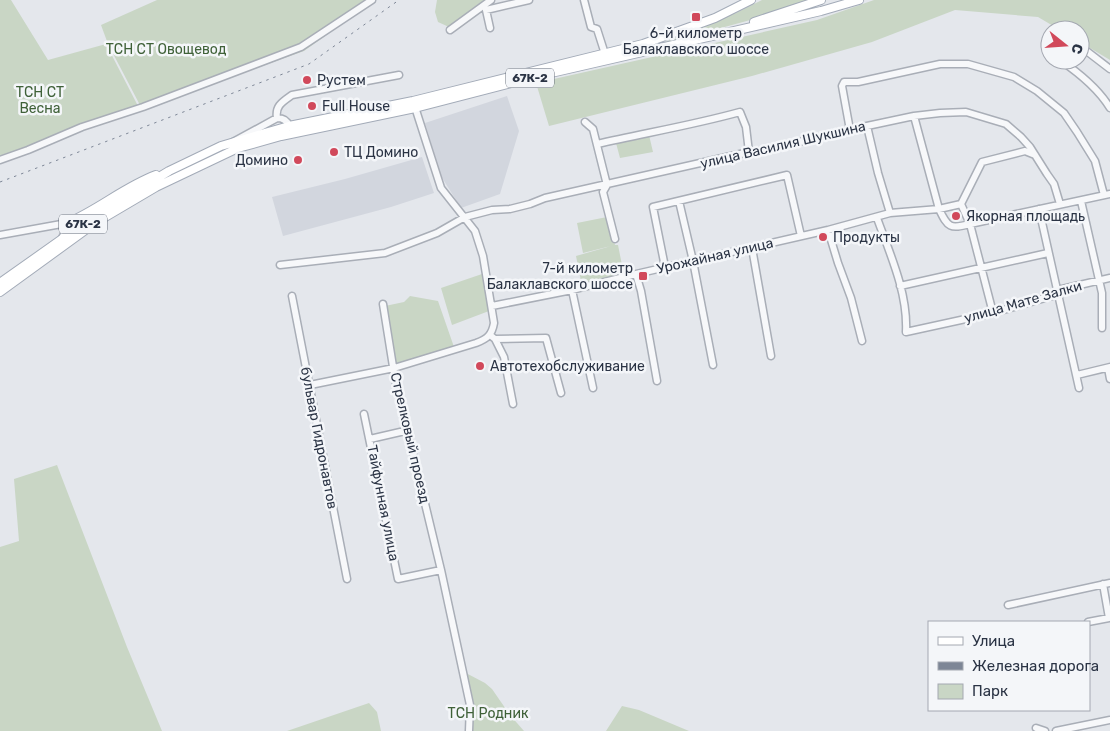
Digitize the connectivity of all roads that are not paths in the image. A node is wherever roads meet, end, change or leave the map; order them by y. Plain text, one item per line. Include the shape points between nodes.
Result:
1 (372, 0) edge
2 (491, 0) edge
3 (529, 0) edge
4 (584, 0) edge
5 (751, 0) edge
6 (821, 0) edge
7 (858, 0) edge
8 (490, 28) dead end
9 (450, 30) dead end
10 (724, 32) junction
11 (605, 54) junction
12 (1090, 54) edge
13 (1110, 69) edge
14 (1074, 70) edge
15 (399, 74) dead end
16 (414, 104) junction
17 (1110, 108) edge
18 (914, 116) junction
19 (277, 118) junction
20 (585, 122) dead end
21 (289, 126) junction
22 (867, 126) junction
23 (850, 130) junction
24 (281, 136) junction
25 (231, 143) junction
26 (597, 144) junction
27 (749, 152) junction
28 (1035, 155) junction
29 (0, 160) edge
30 (169, 171) junction
31 (607, 185) junction
32 (1107, 195) edge
33 (679, 201) junction
34 (1081, 201) junction
35 (961, 204) junction
36 (1060, 204) junction
37 (939, 209) junction
38 (1039, 209) junction
39 (890, 213) junction
40 (465, 217) junction
41 (877, 218) junction
42 (67, 222) junction
43 (970, 224) junction
44 (828, 230) junction
45 (0, 235) edge
46 (802, 236) junction
47 (62, 238) junction
48 (615, 239) dead end
49 (752, 248) junction
50 (1048, 253) junction
51 (693, 261) junction
52 (280, 265) dead end
53 (665, 267) junction
54 (981, 268) junction
55 (636, 274) junction
56 (1110, 278) edge
57 (1099, 280) junction
58 (0, 283) edge
59 (900, 286) junction
60 (572, 290) junction
61 (1058, 290) junction
62 (0, 292) edge
63 (292, 296) dead end
64 (383, 304) dead end
65 (492, 306) junction
66 (993, 313) junction
67 (1102, 328) dead end
68 (493, 337) junction
69 (862, 342) dead end
70 (771, 356) dead end
71 (713, 365) dead end
72 (394, 368) junction
73 (1109, 368) edge
74 (1077, 375) junction
75 (1110, 379) edge
76 (658, 381) dead end
77 (310, 385) junction
78 (593, 388) dead end
79 (1079, 388) dead end
80 (561, 394) dead end
81 (512, 404) dead end
82 (364, 414) dead end
83 (409, 430) junction
84 (370, 439) junction
85 (441, 570) junction
86 (347, 579) dead end
87 (1107, 584) edge
88 (1008, 605) dead end
89 (1090, 622) edge
90 (1110, 720) edge
91 (1036, 728) dead end
92 (469, 731) edge
93 (1044, 731) edge
94 (1056, 731) edge

1 - 29 street via 301,47
2 - 9 street
3 - 8 street via 486,10
4 - 11 street via 591,27 597,29
5 - 11 main road, 67К-2 via 715,18
6 - 10 main road, 67К-2
7 - 10 main road via 802,16
10 - 16 main road, 67К-2
11 - 16 main road, 67К-2
12 - 13 street
14 - 17 street
15 - 19 street via 292,95 280,103
16 - 21 main road, 67К-2
16 - 24 main road, 67К-2
16 - 40 street via 441,188
18 - 22 street, улица Василия Шукшина
18 - 28 street, улица Василия Шукшина via 966,112 988,118 1006,124
18 - 37 street
19 - 21 street
19 - 25 street
20 - 26 street via 593,129
21 - 24 main road
21 - 25 main road, 67К-2
22 - 23 street, улица Василия Шукшина
22 - 39 street
23 - 27 street, улица Василия Шукшина
23 - 32 street via 844,82 858,82 940,64 968,64 1014,77 1064,113 1095,161
24 - 62 main road, 67К-2 via 238,148 156,187 95,223
25 - 30 main road, 67К-2
26 - 27 street via 740,112 746,127
26 - 31 street
27 - 31 street, улица Василия Шукшина
28 - 35 street via 1025,151 982,162
28 - 36 street, улица Василия Шукшина via 1054,184
30 - 42 main road via 141,181
30 - 47 main road, 67К-2
31 - 40 street, улица Василия Шукшина
31 - 48 street via 603,192
32 - 34 street
33 - 46 street via 787,175
33 - 51 street
33 - 53 street via 653,207
34 - 36 street
34 - 57 street
35 - 37 street
35 - 43 street
36 - 38 street
37 - 39 street, Урожайная улица
37 - 43 street via 945,222 953,227
38 - 43 street
38 - 50 street
39 - 41 street, Урожайная улица
40 - 52 street, улица Василия Шукшина via 437,233 385,253
40 - 65 street via 475,231 484,256
41 - 44 street, Урожайная улица
41 - 59 street
42 - 45 street
42 - 47 street
43 - 54 street
44 - 46 street, Урожайная улица
44 - 69 street
46 - 49 street, Урожайная улица
47 - 58 main road, 67К-2
49 - 51 street, Урожайная улица
49 - 70 street
50 - 54 street
50 - 61 street
51 - 53 street, Урожайная улица
51 - 71 street
53 - 55 street, Урожайная улица
54 - 59 street
54 - 66 street
55 - 60 street, Урожайная улица
55 - 76 street
56 - 57 street, улица Мате Залки
57 - 61 street, улица Мате Залки
57 - 67 street via 1103,301
59 - 66 street, улица Мате Залки via 907,315 906,332
60 - 65 street, Урожайная улица
60 - 78 street
61 - 66 street, улица Мате Залки via 1052,296
61 - 74 street
63 - 77 street, бульвар Гидронавтов
64 - 72 street, Стрелковый проезд
65 - 68 street
68 - 72 street
68 - 80 street via 546,338
68 - 81 street via 504,357
72 - 77 street
72 - 83 street, Стрелковый проезд
73 - 74 street
73 - 75 street
74 - 79 street
77 - 86 street, бульвар Гидронавтов
82 - 84 street, Тайфунная улица
83 - 84 street
83 - 85 street, Стрелковый проезд
84 - 85 street, Тайфунная улица via 398,579
85 - 92 street, Стрелковый проезд via 470,705
87 - 88 street
87 - 89 street via 1109,618
90 - 94 street
91 - 93 street

